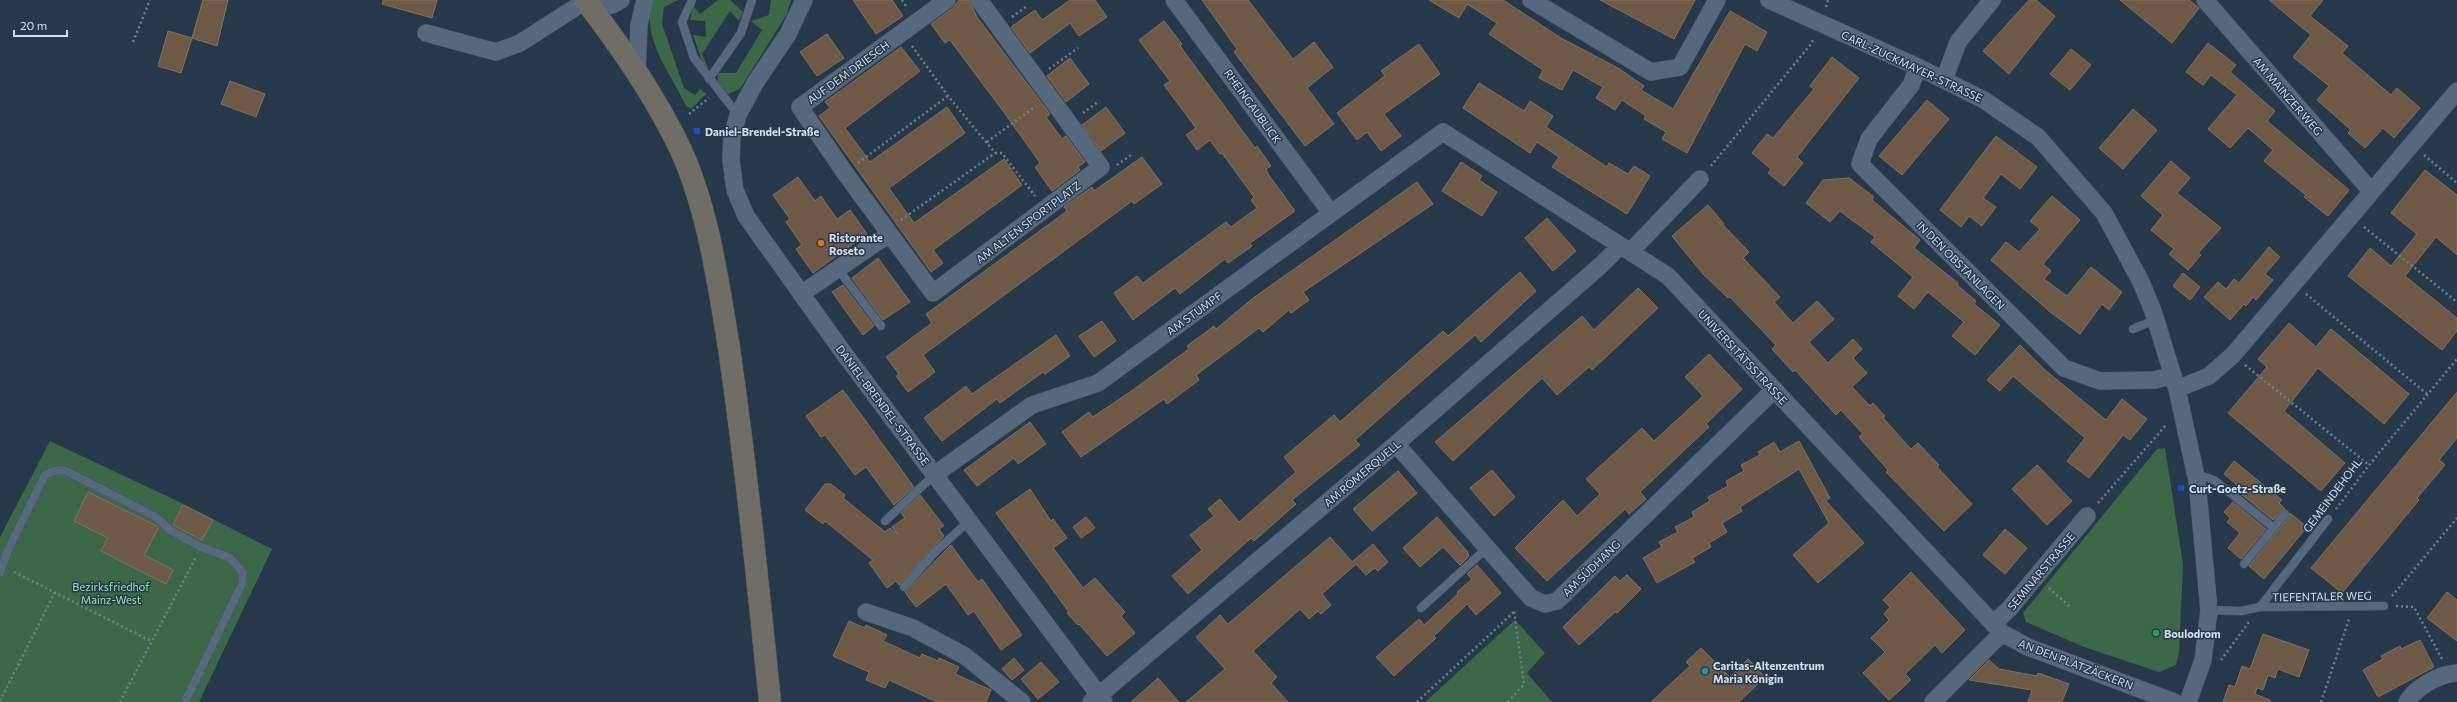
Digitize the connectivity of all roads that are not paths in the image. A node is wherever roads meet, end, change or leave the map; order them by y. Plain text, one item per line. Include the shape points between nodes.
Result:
1 (586, 0) edge
2 (621, 0) edge
3 (645, 0) edge
4 (692, 0) edge
5 (752, 0) edge
6 (804, 0) edge
7 (947, 0) edge
8 (979, 0) edge
9 (1174, 0) edge
10 (1531, 0) edge
11 (1717, 0) edge
12 (1769, 0) edge
13 (1992, 0) edge
14 (2205, 0) edge
15 (426, 33) dead end
16 (1918, 67) junction
17 (637, 72) junction
18 (709, 79) junction
19 (1944, 80) junction
20 (2457, 91) edge
21 (738, 115) junction
22 (1442, 132) joint
23 (1700, 179) road end
24 (2371, 192) junction
25 (1331, 213) junction
26 (888, 232) junction
27 (1625, 248) junction
28 (838, 269) junction
29 (801, 294) junction
30 (2155, 320) junction
31 (881, 326) dead end
32 (2133, 329) dead end
33 (2175, 382) junction
34 (1774, 390) junction
35 (1396, 444) junction
36 (2196, 474) junction
37 (934, 475) junction
38 (2285, 514) dead end
39 (2087, 516) road end
40 (2328, 519) road end
41 (885, 521) dead end
42 (968, 521) junction
43 (2274, 528) junction
44 (1487, 548) junction
45 (2244, 564) dead end
46 (2, 569) edge
47 (904, 586) dead end
48 (2384, 606) road end
49 (2260, 607) junction
50 (1421, 608) dead end
51 (2209, 610) junction
52 (866, 612) dead end
53 (1997, 629) junction
54 (2454, 673) edge
55 (1098, 700) edge
56 (185, 702) edge
57 (770, 702) edge
58 (1022, 702) edge
59 (1932, 702) edge
60 (2174, 702) edge
61 (2188, 702) edge
62 (2407, 702) edge

1 - 2 street via 600,6 615,5
1 - 15 street via 520,43 496,52
1 - 17 main road
3 - 17 street via 639,25
4 - 18 lane via 682,22 694,58
5 - 18 lane via 741,34
6 - 21 street, DANIEL-BRENDEL-STRASSE via 788,34 755,83
7 - 26 street, AUF DEM DRIESCH via 800,107
8 - 26 street, AM ALTEN SPORTPLATZ via 1051,95 1101,168 933,293
9 - 25 street, RHEINGAUBLICK
10 - 11 street via 1651,72 1680,67
12 - 16 street, CARL-ZUCKMAYER-STRASSE
13 - 19 street via 1958,42
14 - 24 street, AM MAINZER WEG
16 - 19 street, CARL-ZUCKMAYER-STRASSE
16 - 33 street, IN DEN OBSTANLAGEN via 1911,85 1869,139 1860,164 2064,368 2100,381
17 - 57 main road via 677,141 694,187 722,302 740,426
18 - 21 lane
19 - 30 street, CARL-ZUCKMAYER-STRASSE via 1984,100 2038,137 2104,213 2141,282
20 - 24 street
21 - 29 street, DANIEL-BRENDEL-STRASSE via 732,138 731,160 735,190 746,216
22 - 25 street, AM STUMPF
22 - 27 street, UNIVERSITÄTSSTRASSE
23 - 27 street, AM RÖMERQUELL
24 - 33 street via 2233,355 2209,376
25 - 37 street, AM STUMPF via 1098,382 1032,405
26 - 28 street
27 - 34 street, UNIVERSITÄTSSTRASSE via 1668,276
27 - 35 street, AM RÖMERQUELL via 1600,266
28 - 29 street
28 - 31 lane
29 - 37 street, DANIEL-BRENDEL-STRASSE
30 - 32 lane
30 - 33 street, CARL-ZUCKMAYER-STRASSE
33 - 36 street, CARL-ZUCKMAYER-STRASSE
34 - 44 street, AM SÜDHANG via 1557,601 1545,604 1532,598
34 - 53 street, UNIVERSITÄTSSTRASSE
35 - 44 street
35 - 55 street, AM RÖMERQUELL
36 - 43 lane via 2214,480
36 - 51 street, CARL-ZUCKMAYER-STRASSE
37 - 41 lane, DANIEL-BRENDEL-STRASSE
37 - 42 street, DANIEL-BRENDEL-STRASSE
38 - 43 lane
39 - 53 street, SEMINARSTRASSE via 2009,609
40 - 49 lane, GEMEINDEHOHL
42 - 47 lane
42 - 55 street, DANIEL-BRENDEL-STRASSE
43 - 45 lane
44 - 50 lane
46 - 56 lane via 7,552 45,475 64,470 156,517 170,530 201,547 230,558 243,574 242,584
48 - 49 lane, TIEFENTALER WEG
49 - 51 lane via 2241,611
51 - 61 street via 2203,660
52 - 58 street via 913,628 965,656
53 - 59 street, SEMINARSTRASSE
53 - 60 street, AN DEN PLATZÄCKERN via 2028,647
54 - 62 street via 2424,686

